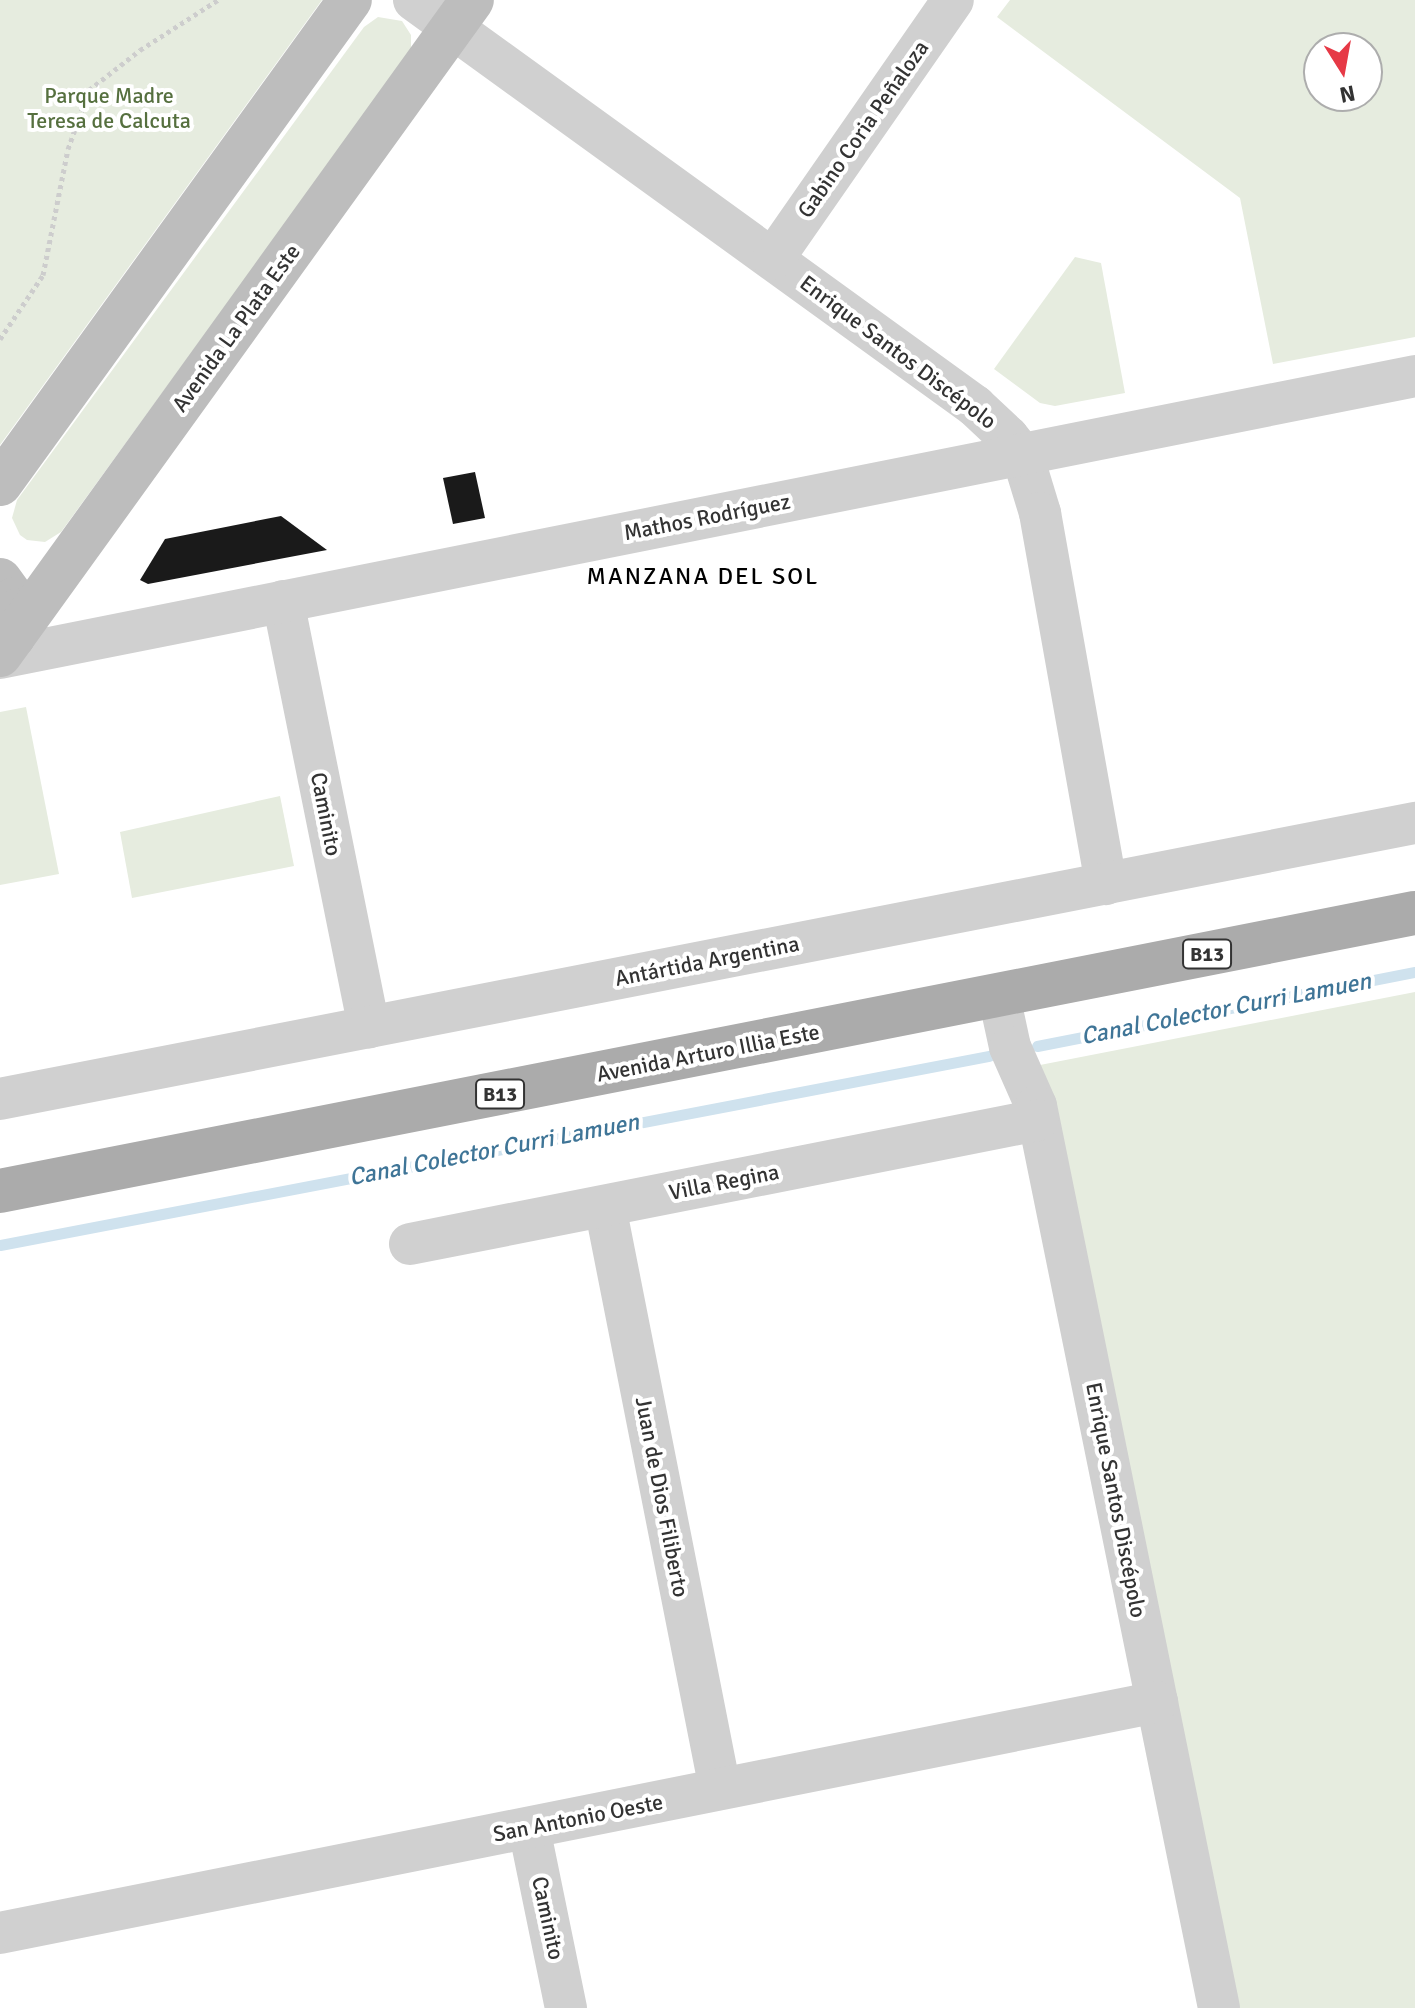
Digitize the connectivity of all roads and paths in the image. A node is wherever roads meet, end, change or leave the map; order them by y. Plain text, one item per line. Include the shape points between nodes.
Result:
1 (218, 0) edge
2 (350, 0) edge
3 (414, 0) edge
4 (953, 0) edge
5 (462, 14) edge
6 (773, 259) junction
7 (0, 339) edge
8 (1415, 376) edge
9 (1022, 454) junction
10 (0, 484) edge
11 (0, 580) edge
12 (283, 601) junction
13 (4, 650) edge
14 (1415, 823) edge
15 (1106, 884) junction
16 (1415, 913) edge
17 (999, 996) junction
18 (369, 1027) junction
19 (0, 1099) edge
20 (1038, 1120) junction
21 (0, 1191) edge
22 (605, 1206) junction
23 (410, 1244) dead end
24 (1157, 1702) junction
25 (720, 1789) junction
26 (529, 1828) junction
27 (0, 1933) edge
28 (566, 2008) edge
29 (1219, 2008) edge

1 - 7 path via 89,90 68,149 43,275
2 - 10 main road
3 - 5 street, Enrique Santos Discépolo
4 - 6 street, Gabino Coria Peñaloza
5 - 6 street, Enrique Santos Discépolo
5 - 13 main road, Avenida La Plata Este
6 - 9 street, Enrique Santos Discépolo via 975,406
8 - 9 street, Mathos Rodríguez
9 - 12 street, Mathos Rodríguez
9 - 15 street, Enrique Santos Discépolo via 1040,513
11 - 13 main road via 17,610
12 - 13 street, Mathos Rodríguez
12 - 18 street, Caminito
14 - 15 street, Antártida Argentina
15 - 18 street, Antártida Argentina
16 - 17 main road, Avenida Arturo Illia Este / B13
17 - 20 street, Enrique Santos Discépolo via 1010,1047
17 - 21 main road, Avenida Arturo Illia Este / B13
18 - 19 street, Antártida Argentina
20 - 22 street, Villa Regina
20 - 24 street, Enrique Santos Discépolo
22 - 23 street, Villa Regina
22 - 25 street, Juan de Dios Filiberto
24 - 25 street, San Antonio Oeste
24 - 29 street, Enrique Santos Discépolo
25 - 26 street, San Antonio Oeste
26 - 27 street, San Antonio Oeste
26 - 28 street, Caminito

